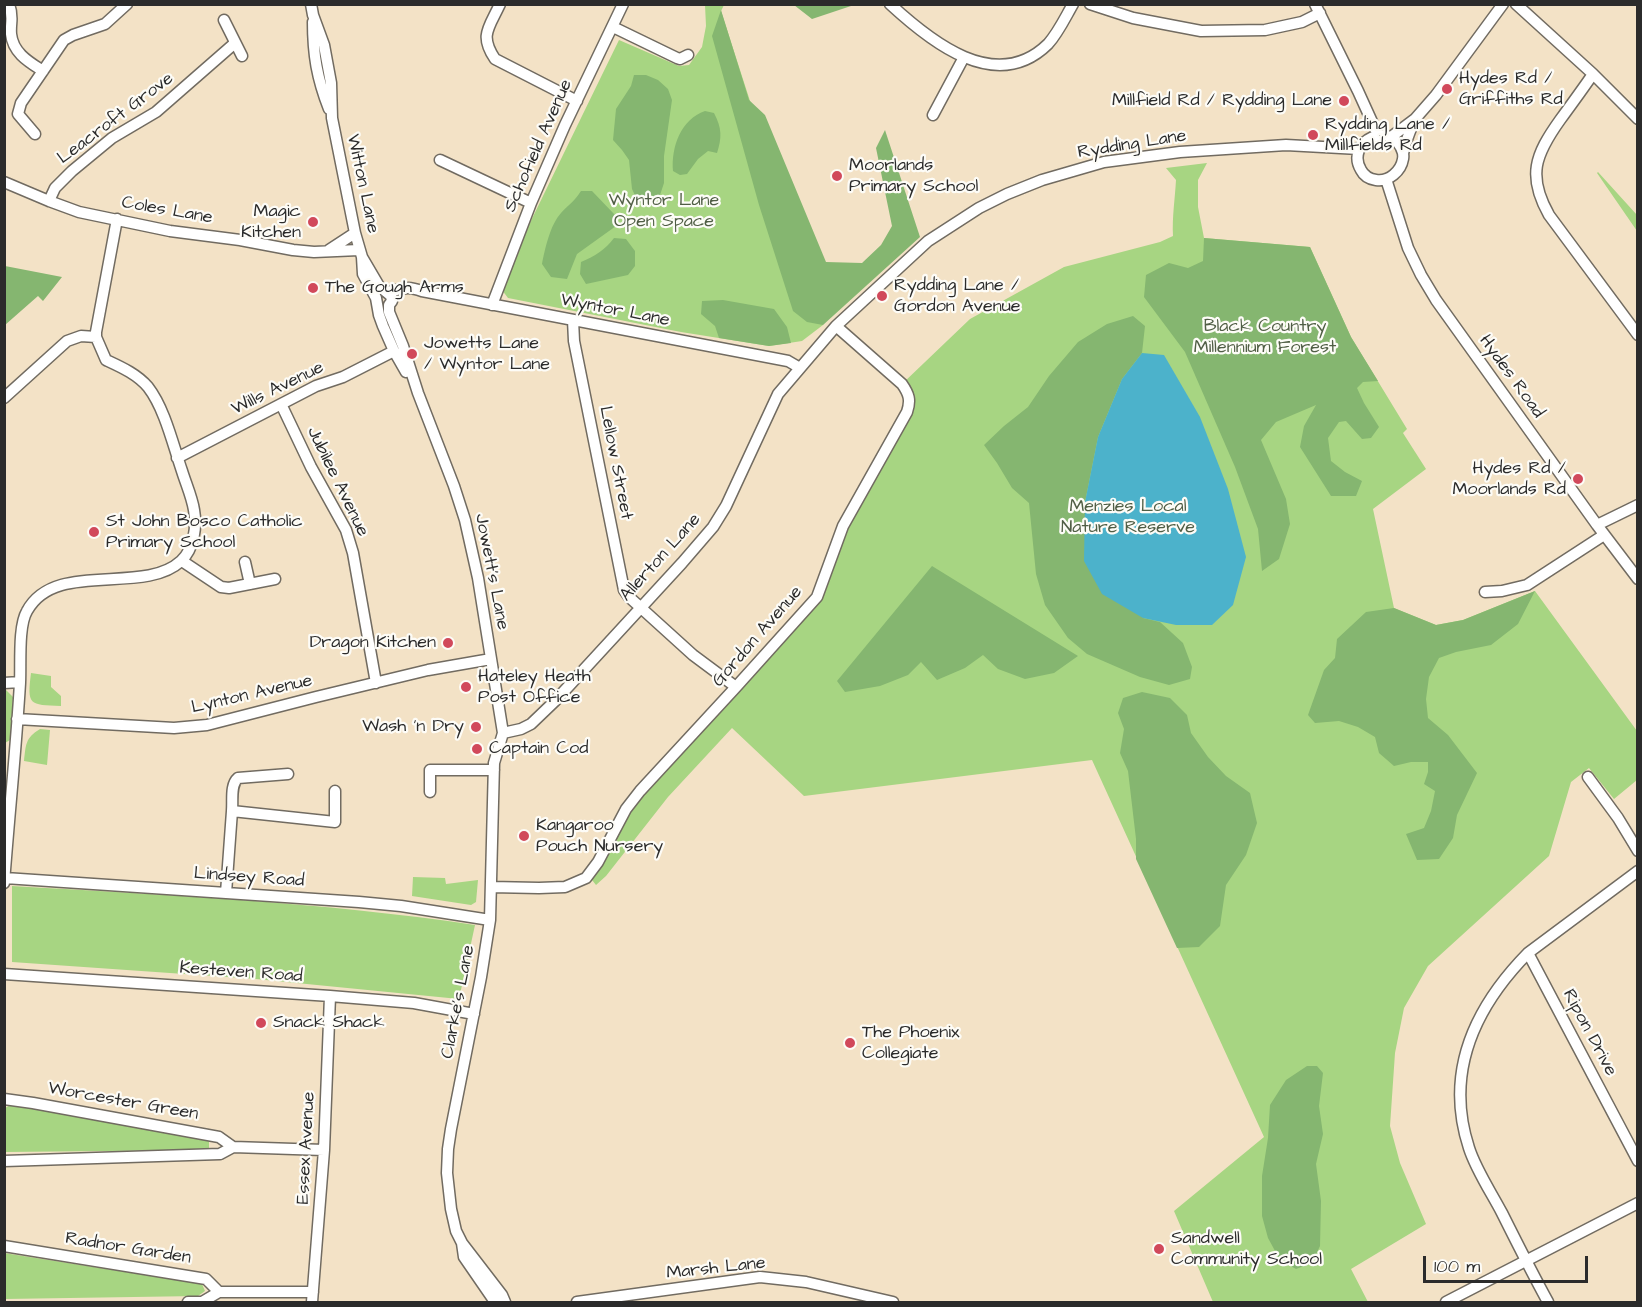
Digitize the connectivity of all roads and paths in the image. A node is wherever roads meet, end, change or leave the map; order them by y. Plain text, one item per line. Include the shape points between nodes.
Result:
1 (9, 4) edge
2 (127, 4) edge
3 (500, 4) edge
4 (623, 4) edge
5 (890, 4) edge
6 (1072, 4) edge
7 (1090, 4) edge
8 (1503, 4) edge
9 (1516, 4) edge
10 (1317, 9) edge
11 (312, 10) edge
12 (224, 20) dead end
13 (612, 27) junction
14 (235, 43) junction
15 (688, 55) dead end
16 (242, 56) dead end
17 (964, 57) junction
18 (43, 71) junction
19 (1593, 75) junction
20 (577, 101) junction
21 (933, 115) dead end
22 (1415, 119) junction
23 (1638, 119) edge
24 (35, 134) dead end
25 (1378, 135) junction
26 (1391, 137) junction
27 (1359, 149) junction
28 (1403, 153) junction
29 (440, 160) dead end
30 (1386, 179) junction
31 (4, 182) edge
32 (49, 201) junction
33 (531, 203) junction
34 (117, 219) junction
35 (355, 233) junction
36 (328, 251) junction
37 (360, 254) junction
38 (389, 297) junction
39 (376, 301) junction
40 (492, 305) junction
41 (573, 320) junction
42 (836, 326) junction
43 (396, 331) junction
44 (1638, 335) edge
45 (96, 337) junction
46 (394, 351) junction
47 (800, 368) junction
48 (418, 393) junction
49 (4, 398) edge
50 (281, 404) junction
51 (177, 458) junction
52 (1638, 505) edge
53 (1597, 525) junction
54 (1605, 535) junction
55 (182, 561) junction
56 (245, 562) dead end
57 (275, 579) dead end
58 (1638, 579) edge
59 (250, 584) junction
60 (1485, 592) dead end
61 (640, 606) junction
62 (491, 660) junction
63 (20, 682) junction
64 (4, 683) edge
65 (376, 683) junction
66 (736, 687) junction
67 (17, 719) junction
68 (502, 733) junction
69 (4, 758) edge
70 (494, 767) junction
71 (13, 768) junction
72 (288, 774) dead end
73 (1588, 777) dead end
74 (335, 791) dead end
75 (430, 792) dead end
76 (232, 811) junction
77 (1638, 851) edge
78 (1638, 871) edge
79 (5, 876) edge
80 (491, 886) junction
81 (226, 893) junction
82 (490, 920) junction
83 (1528, 953) junction
84 (4, 974) edge
85 (330, 996) junction
86 (474, 1014) junction
87 (4, 1099) edge
88 (232, 1147) junction
89 (324, 1150) junction
90 (4, 1161) edge
91 (1638, 1161) edge
92 (1638, 1203) edge
93 (462, 1243) junction
94 (4, 1246) edge
95 (1526, 1260) junction
96 (219, 1292) junction
97 (313, 1297) edge
98 (188, 1302) edge
99 (495, 1302) edge
100 (505, 1302) edge
101 (577, 1302) edge
102 (893, 1302) edge
103 (1446, 1302) edge
104 (1548, 1302) edge

1 - 18 street via 11,34 18,51
2 - 18 street via 105,24 64,40
3 - 20 street via 485,38 495,59
4 - 13 street, Schofield Avenue
5 - 17 street via 913,26
6 - 17 street via 1055,36 1030,56 992,65
7 - 10 street via 1133,18 1201,31 1265,30 1302,22
8 - 22 street
9 - 19 street
10 - 25 street
11 - 35 street, Witton Lane via 328,64 332,118
12 - 14 street
13 - 15 street via 677,58
13 - 20 street, Schofield Avenue
14 - 16 street
14 - 32 street, Leacroft Grove via 156,112 112,138 72,171 55,188
17 - 21 street
18 - 24 street via 18,114
19 - 23 street
19 - 44 street via 1545,141 1537,163 1538,190 1550,215
20 - 33 street, Schofield Avenue
22 - 26 street
22 - 28 street
25 - 26 street
25 - 27 street
26 - 28 street
27 - 30 street via 1358,164 1365,175 1374,180
27 - 42 street, Rydding Lane via 1286,145 1180,152 1104,162 1042,180 988,203 928,241
28 - 30 street via 1399,169
29 - 33 street
30 - 53 street, Hydes Road via 1408,248 1436,300
31 - 32 street, Coles Lane
32 - 34 street, Coles Lane
33 - 40 street, Schofield Avenue
34 - 36 street, Coles Lane via 293,250
34 - 45 street
35 - 36 street
35 - 37 street, Witton Lane
36 - 37 street, Coles Lane
37 - 38 street, Witton Lane
37 - 39 street, Witton Lane via 363,274
38 - 39 street via 378,293
38 - 40 street, Wyntor Lane via 406,287
38 - 43 street, Jowett's Lane via 389,312
39 - 46 street, Jowett's Lane
40 - 41 street, Wyntor Lane
41 - 47 street, Wyntor Lane via 788,361
41 - 61 street, Lellow Street via 624,590
42 - 47 street, Rydding Lane
42 - 66 street, Gordon Avenue via 902,384 910,402 843,526 817,597
43 - 46 street
43 - 48 street, Jowett's Lane
45 - 49 street via 81,336 67,341
45 - 51 street via 106,360 131,372 147,386 158,404
46 - 48 street, Jowett's Lane
46 - 50 street, Wills Avenue
47 - 61 street, Allerton Lane via 778,394 726,506 712,527
48 - 62 street, Jowett's Lane via 465,520
50 - 51 street, Wills Avenue
50 - 65 street, Jubilee Avenue via 346,530
51 - 55 street via 195,518 194,537
52 - 53 street
53 - 54 street, Hydes Road
54 - 58 street, Hydes Road
54 - 60 street via 1527,585
55 - 59 street via 221,587
55 - 63 street via 161,573 55,586 34,601 23,619
56 - 59 street
57 - 59 street
61 - 66 street, Lellow Street via 693,655
61 - 68 street, Allerton Lane via 531,724
62 - 65 street, Lynton Avenue
62 - 68 street, Jowett's Lane
63 - 64 street
63 - 67 street
65 - 67 street, Lynton Avenue via 207,725 174,728
66 - 80 street, Gordon Avenue via 640,791 586,878 565,887
67 - 71 street
68 - 70 street, Jowett's Lane
69 - 71 street
70 - 75 street via 430,770
70 - 80 street, Clarke's Lane
71 - 79 street
72 - 76 street via 238,778 233,785
73 - 77 street
74 - 76 street via 335,822
76 - 81 street
78 - 83 street
79 - 81 street, Lindsey Road
80 - 82 street, Clarke's Lane
81 - 82 street, Lindsey Road via 401,906
82 - 86 street, Clarke's Lane
83 - 91 street, Ripon Drive
83 - 95 street via 1505,979 1472,1031 1460,1098 1470,1150
84 - 85 street, Kesteven Road
85 - 86 street, Kesteven Road via 414,1003
85 - 89 street, Essex Avenue
86 - 93 street, Clarke's Lane via 448,1149 448,1188 453,1220
87 - 88 street, Worcester Green via 219,1137
88 - 89 street, Worcester Green
88 - 90 street, Worcester Green via 220,1154
89 - 97 street, Essex Avenue
92 - 95 street
93 - 99 street, Clarke's Lane via 464,1257
93 - 100 street, Clarke's Lane
94 - 96 street, Radnor Garden via 206,1279
95 - 103 street
95 - 104 street
96 - 97 street
96 - 98 street via 202,1302
101 - 102 street, Marsh Lane via 760,1277 806,1282

